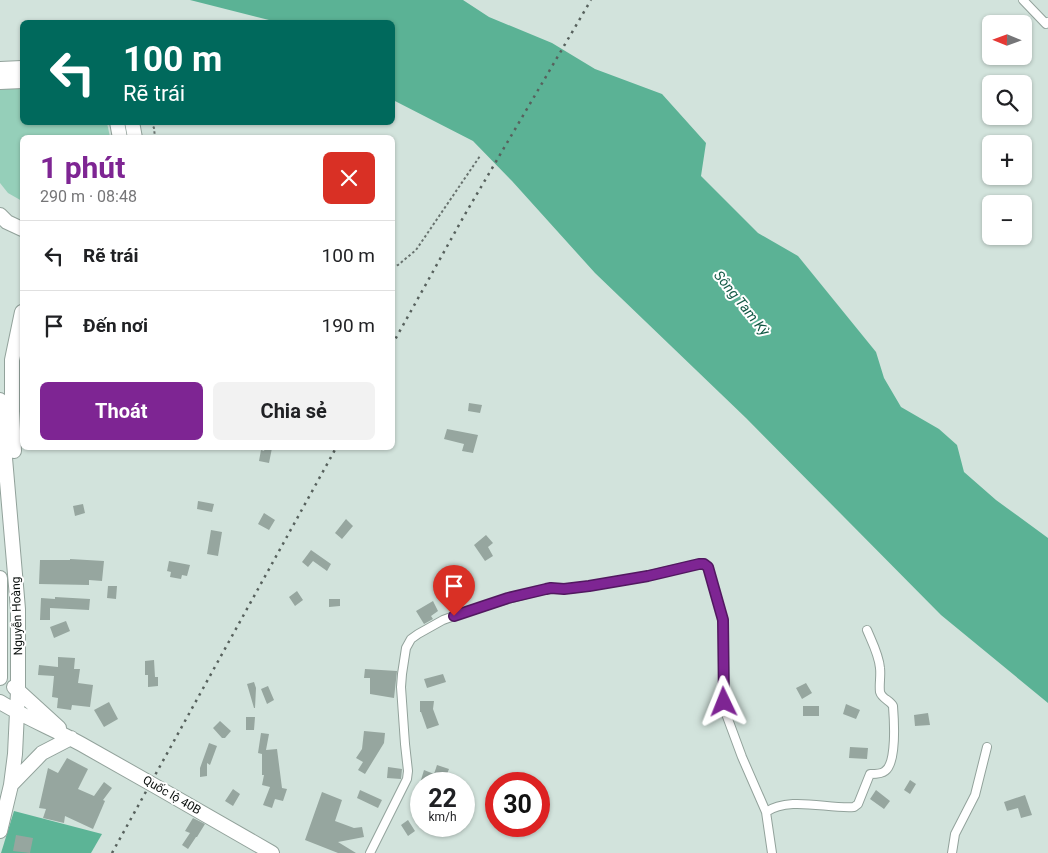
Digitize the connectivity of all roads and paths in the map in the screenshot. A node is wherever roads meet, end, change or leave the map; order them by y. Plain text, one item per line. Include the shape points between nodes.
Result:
1 (1023, 0) edge
2 (1047, 24) edge
3 (0, 68) edge
4 (20, 68) edge
5 (20, 81) edge
6 (0, 82) edge
7 (480, 156) dead end
8 (0, 215) edge
9 (20, 227) edge
10 (395, 266) edge
11 (20, 322) edge
12 (0, 400) edge
13 (12, 537) junction
14 (0, 578) edge
15 (0, 608) edge
16 (867, 630) dead end
17 (0, 673) edge
18 (0, 678) edge
19 (18, 691) junction
20 (0, 702) edge
21 (18, 713) junction
22 (71, 738) junction
23 (987, 747) dead end
24 (11, 785) junction
25 (766, 812) junction
26 (0, 831) edge
27 (272, 853) edge
28 (370, 853) edge
29 (772, 853) edge
30 (952, 853) edge

1 - 2 street
3 - 4 highway
5 - 6 highway
7 - 10 path via 416,250
8 - 9 highway
11 - 13 highway via 12,360 15,482
12 - 13 highway, Nguyễn Hoàng
13 - 19 highway, Nguyễn Hoàng via 18,609
14 - 15 highway, Nguyễn Hoàng
15 - 17 highway, Nguyễn Hoàng
16 - 25 street via 881,670 880,692 893,706 893,749 889,767 884,772 870,774 854,807 795,804 779,805
17 - 18 highway, Nguyễn Hoàng
17 - 19 highway, Quốc lộ 40B
19 - 21 highway, Nguyễn Hoàng
19 - 22 highway, Quốc lộ 40B
20 - 21 highway, Quốc lộ 40B
21 - 22 highway, Quốc lộ 40B
21 - 24 highway, Nguyễn Hoàng
22 - 24 highway via 42,753
22 - 27 highway, Quốc lộ 40B
23 - 30 street via 975,795 955,834
24 - 26 highway, Nguyễn Hoàng
25 - 28 street via 726,711 723,620 708,567 699,564 508,598 443,620 412,639 406,648 401,687 407,779
25 - 29 street

